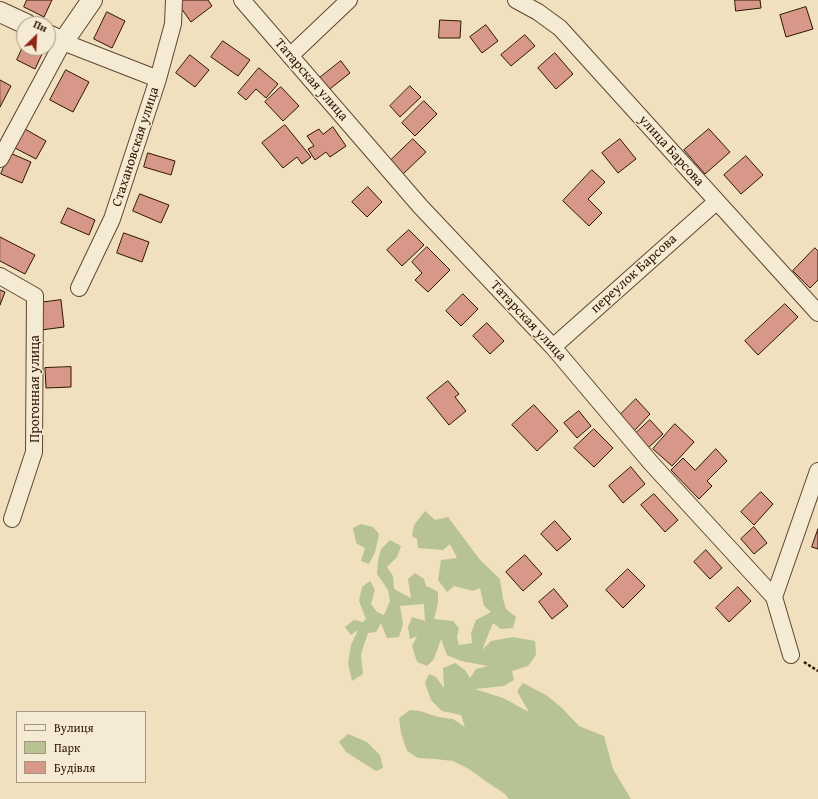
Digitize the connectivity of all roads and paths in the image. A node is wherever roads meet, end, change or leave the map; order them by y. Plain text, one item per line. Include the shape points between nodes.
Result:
1 (92, 0) edge
2 (174, 0) edge
3 (242, 0) edge
4 (349, 0) edge
5 (516, 0) edge
6 (0, 12) edge
7 (16, 19) edge
8 (56, 38) edge
9 (48, 56) edge
10 (290, 56) junction
11 (158, 79) junction
12 (0, 159) edge
13 (716, 202) junction
14 (0, 276) edge
15 (79, 288) dead end
16 (818, 313) edge
17 (552, 347) junction
18 (818, 471) edge
19 (12, 519) dead end
20 (774, 597) junction
21 (791, 655) dead end

1 - 8 street
2 - 11 street, Стахановская улица via 173,24
3 - 10 street, Татарская улица
4 - 10 street
5 - 13 street, улица Барсова via 560,28
6 - 7 street
8 - 11 street
9 - 12 street
10 - 17 street, Татарская улица via 420,206
11 - 15 street, Стахановская улица via 112,219
13 - 16 street, улица Барсова
13 - 17 street, переулок Барсова
14 - 19 street, Прогонная улица via 35,296 34,452
17 - 20 street, Татарская улица via 651,463
18 - 20 street
20 - 21 street, Татарская улица

